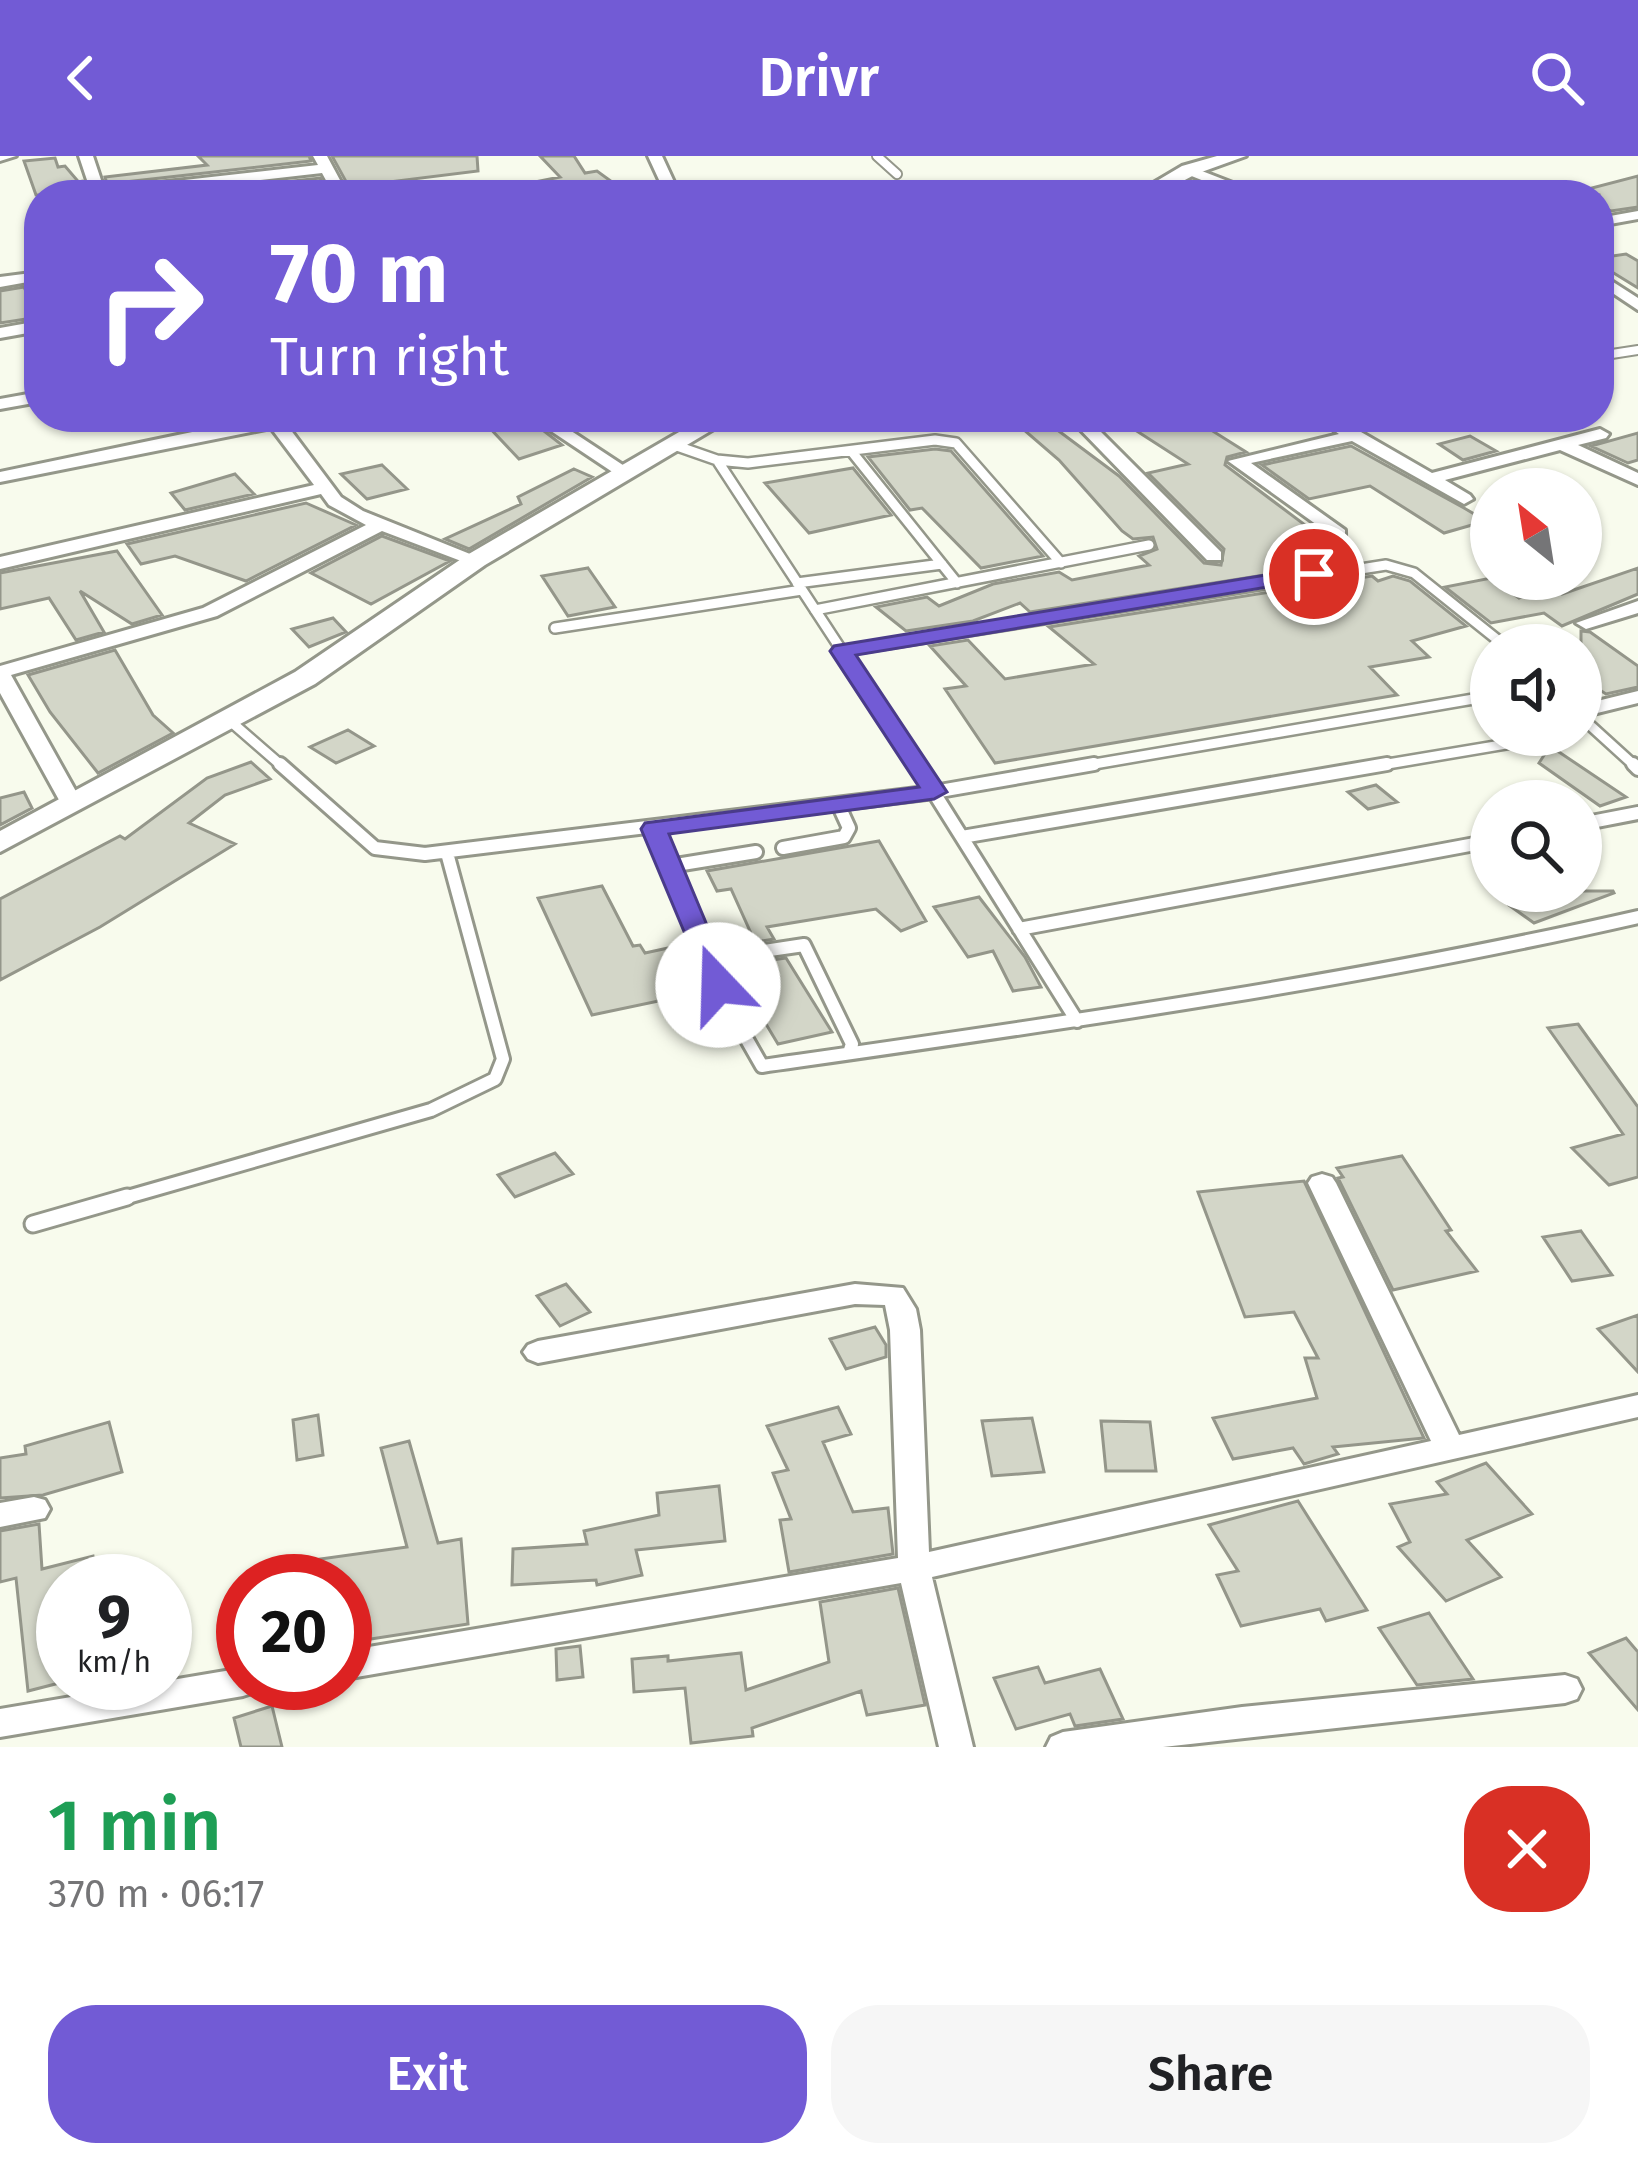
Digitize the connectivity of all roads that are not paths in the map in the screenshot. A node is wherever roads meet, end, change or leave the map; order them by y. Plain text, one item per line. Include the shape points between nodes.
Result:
1 (9, 156) edge
2 (878, 156) edge
3 (1237, 156) edge
4 (0, 157) edge
5 (324, 162) edge
6 (1189, 170) junction
7 (897, 174) dead end
8 (197, 180) edge
9 (1171, 180) edge
10 (1214, 180) edge
11 (213, 432) edge
12 (284, 432) edge
13 (562, 432) edge
14 (696, 432) edge
15 (1091, 432) edge
16 (1346, 432) edge
17 (1600, 434) dead end
18 (1352, 436) junction
19 (1562, 444) junction
20 (674, 445) junction
21 (852, 452) junction
22 (717, 460) junction
23 (626, 473) junction
24 (0, 477) edge
25 (1429, 479) junction
26 (1638, 480) edge
27 (325, 488) junction
28 (1464, 499) dead end
29 (382, 524) junction
30 (1338, 534) dead end
31 (1149, 545) dead end
32 (1214, 556) dead end
33 (476, 560) junction
34 (0, 563) edge
35 (1061, 563) junction
36 (942, 564) junction
37 (957, 583) junction
38 (800, 586) junction
39 (1638, 607) edge
40 (815, 610) junction
41 (1586, 623) dead end
42 (1478, 624) edge
43 (555, 628) dead end
44 (842, 651) junction
45 (0, 673) edge
46 (1638, 697) edge
47 (1470, 700) edge
48 (1602, 714) edge
49 (229, 720) junction
50 (1602, 738) edge
51 (1470, 750) edge
52 (1638, 770) edge
53 (934, 792) junction
54 (72, 804) junction
55 (838, 805) junction
56 (1638, 813) edge
57 (1602, 820) edge
58 (654, 829) junction
59 (962, 837) junction
60 (0, 844) edge
61 (1470, 845) edge
62 (783, 848) dead end
63 (755, 852) dead end
64 (447, 853) junction
65 (670, 866) junction
66 (1638, 917) edge
67 (1019, 929) junction
68 (710, 959) junction
69 (1077, 1021) junction
70 (850, 1050) junction
71 (1322, 1183) dead end
72 (33, 1224) dead end
73 (538, 1352) dead end
74 (1638, 1406) edge
75 (1450, 1448) junction
76 (34, 1509) dead end
77 (0, 1514) edge
78 (914, 1568) junction
79 (372, 1659) edge
80 (216, 1687) edge
81 (1565, 1689) dead end
82 (7, 1730) edge
83 (956, 1747) edge
84 (1063, 1747) edge

1 - 4 street
2 - 7 lane
3 - 6 street
5 - 8 street
6 - 9 street
6 - 10 street
11 - 24 street
12 - 27 street
13 - 23 street
14 - 20 street
15 - 32 street
16 - 18 street
17 - 19 street
18 - 25 street
18 - 30 street via 1237,461
19 - 25 street
19 - 26 street
20 - 22 lane
20 - 23 street
21 - 22 lane
21 - 35 lane via 956,442
21 - 36 lane
22 - 38 lane
23 - 33 street
25 - 28 street
27 - 29 street
27 - 34 street
29 - 33 street
29 - 45 street via 211,612
31 - 35 lane
33 - 49 street via 305,678
35 - 37 lane
36 - 37 lane
36 - 38 lane
37 - 40 lane
38 - 40 lane
38 - 43 lane
39 - 41 street
40 - 44 lane
42 - 44 lane via 1414,572 1386,565
44 - 53 lane
45 - 54 street
46 - 48 street
47 - 53 lane
49 - 54 street
49 - 64 lane via 375,848
50 - 52 lane
51 - 59 lane
53 - 55 lane
53 - 59 lane
54 - 60 street
55 - 58 lane
55 - 62 lane via 849,833
56 - 57 lane
58 - 64 lane
58 - 65 lane
59 - 67 lane
61 - 67 lane
63 - 65 lane
64 - 72 lane via 503,1058 495,1079 431,1110
65 - 68 lane
66 - 69 lane via 1489,951
67 - 69 lane
68 - 70 lane via 807,947
68 - 70 lane via 754,1063
69 - 70 lane
71 - 75 street
73 - 78 street via 855,1294 893,1295 905,1330
74 - 75 street
75 - 78 street
76 - 77 street
78 - 79 street
78 - 83 street
80 - 82 street
81 - 84 street

